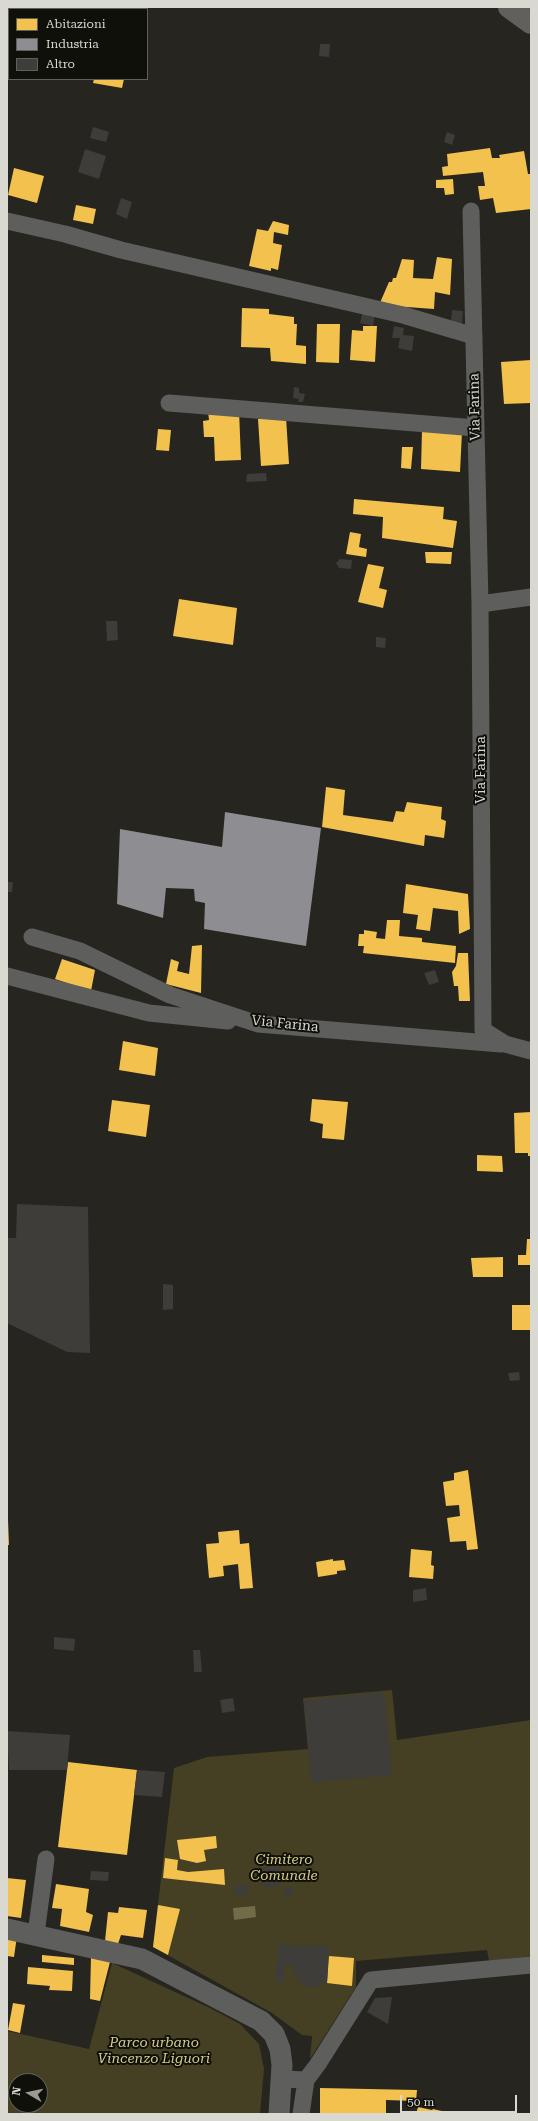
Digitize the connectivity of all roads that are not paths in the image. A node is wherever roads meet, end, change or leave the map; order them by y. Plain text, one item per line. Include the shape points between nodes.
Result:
1 (509, 7) edge
2 (531, 23) edge
3 (471, 211) dead end
4 (7, 221) edge
5 (474, 336) junction
6 (169, 403) dead end
7 (476, 428) junction
8 (531, 597) edge
9 (480, 604) junction
10 (32, 937) dead end
11 (7, 976) edge
12 (258, 1024) junction
13 (505, 1044) junction
14 (531, 1051) edge
15 (46, 1859) dead end
16 (7, 1929) edge
17 (36, 1934) junction
18 (531, 1965) edge
19 (282, 2079) junction
20 (306, 2080) junction
21 (278, 2114) edge
22 (301, 2114) edge

1 - 2 main road
3 - 5 street, Via Farina
4 - 5 street via 402,315
5 - 7 street, Via Farina
6 - 7 street
7 - 9 street, Via Farina
8 - 9 street
9 - 13 street, Via Farina via 483,1030
10 - 12 street, Via Farina via 80,951 170,994
11 - 12 street via 149,1014
12 - 13 street, Via Farina
13 - 14 street, Via Farina
15 - 17 street
16 - 17 street
17 - 19 street via 142,1958 245,2011 261,2021 274,2034 280,2049
18 - 20 street via 371,1980
19 - 20 street
19 - 21 street
20 - 22 street

